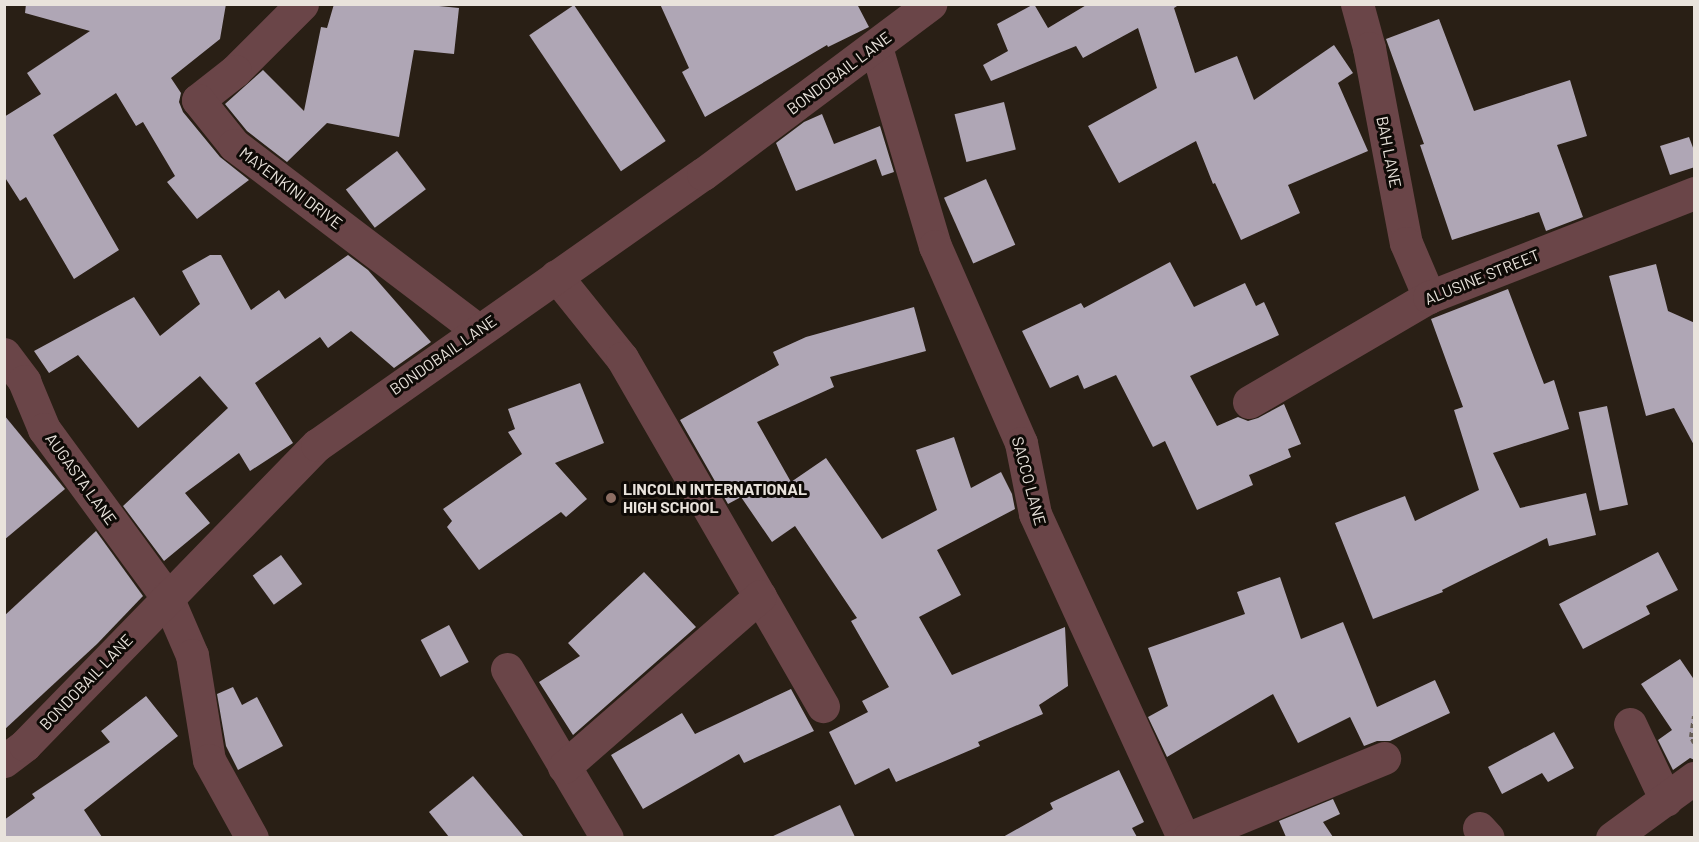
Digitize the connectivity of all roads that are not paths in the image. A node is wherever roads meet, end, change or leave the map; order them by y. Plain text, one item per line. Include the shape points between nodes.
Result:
1 (302, 4) edge
2 (930, 4) edge
3 (1357, 4) edge
4 (876, 47) junction
5 (1695, 193) edge
6 (556, 276) junction
7 (1429, 297) junction
8 (478, 330) junction
9 (4, 354) edge
10 (1250, 402) dead end
11 (760, 596) junction
12 (167, 597) junction
13 (507, 669) dead end
14 (823, 706) dead end
15 (1630, 724) dead end
16 (1384, 758) dead end
17 (4, 761) edge
18 (564, 767) junction
19 (1695, 778) edge
20 (1666, 800) junction
21 (252, 837) edge
22 (607, 837) edge
23 (1183, 837) edge
24 (1189, 837) edge
25 (1612, 837) edge

1 - 8 street, MAYENKINI DRIVE via 235,71 198,100 234,145
2 - 4 street, BONDOBAIL LANE
3 - 7 street, BAH LANE via 1406,243
4 - 6 street, BONDOBAIL LANE
4 - 23 street, SACCO LANE via 935,246 1021,442 1035,514
5 - 7 street, ALUSINE STREET
6 - 8 street, BONDOBAIL LANE
6 - 11 street via 622,358
7 - 10 street, ALUSINE STREET
8 - 12 street, BONDOBAIL LANE via 317,446
9 - 12 street, AUGASTA LANE via 24,381 44,429
11 - 14 street
11 - 18 street
12 - 17 street, BONDOBAIL LANE via 25,745
12 - 21 street, AUGASTA LANE via 192,654 209,760
13 - 18 street
15 - 20 street
16 - 24 street
18 - 22 street
19 - 20 street
20 - 25 street

